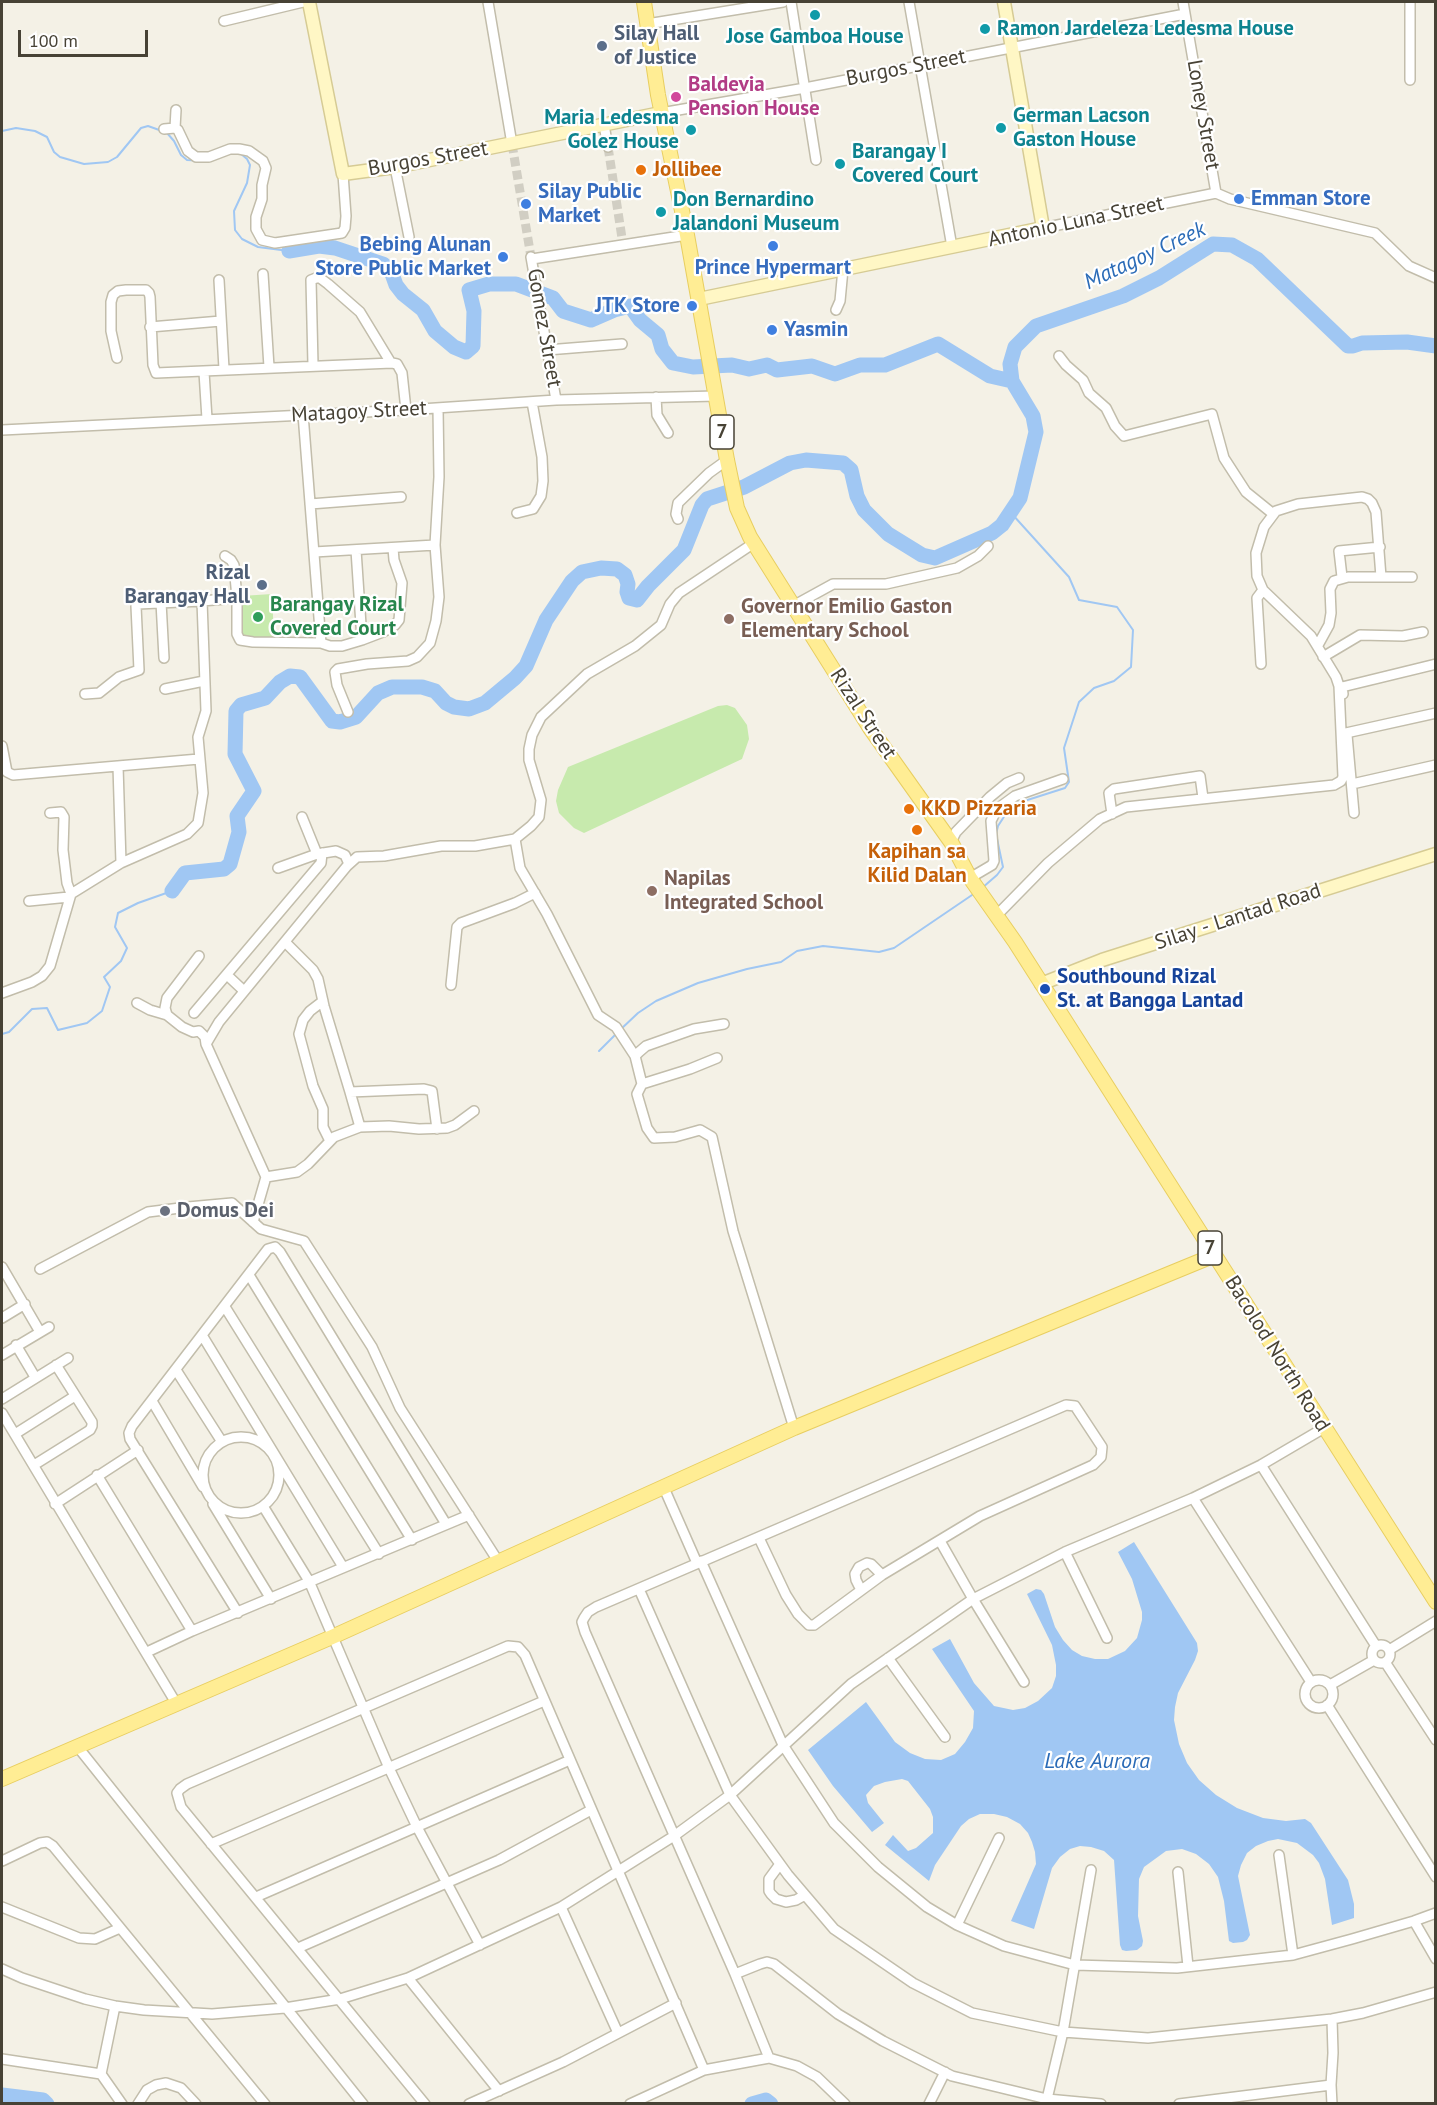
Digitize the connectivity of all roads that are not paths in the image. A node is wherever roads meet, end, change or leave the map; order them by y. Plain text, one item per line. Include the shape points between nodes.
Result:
1 (303, 2) edge
2 (309, 2) edge
3 (488, 2) edge
4 (644, 2) edge
5 (783, 2) edge
6 (791, 2) edge
7 (909, 2) edge
8 (1004, 2) edge
9 (1183, 2) edge
10 (1410, 2) edge
11 (1185, 14) junction
12 (224, 21) dead end
13 (647, 24) junction
14 (1012, 47) junction
15 (920, 65) junction
16 (1410, 80) dead end
17 (805, 88) junction
18 (176, 110) dead end
19 (661, 113) junction
20 (604, 125) junction
21 (175, 128) junction
22 (165, 129) dead end
23 (512, 144) junction
24 (608, 147) tunnel mouth
25 (816, 160) dead end
26 (395, 167) junction
27 (343, 174) junction
28 (1216, 193) junction
29 (1043, 228) junction
30 (687, 235) junction
31 (410, 237) dead end
32 (952, 247) junction
33 (843, 269) junction
34 (263, 274) dead end
35 (1436, 278) edge
36 (219, 280) dead end
37 (699, 299) junction
38 (836, 310) dead end
39 (221, 321) junction
40 (150, 327) junction
41 (622, 344) dead end
42 (547, 350) junction
43 (1059, 356) dead end
44 (117, 358) dead end
45 (391, 363) junction
46 (313, 365) junction
47 (269, 367) junction
48 (224, 369) junction
49 (204, 372) junction
50 (716, 396) junction
51 (656, 398) junction
52 (556, 400) junction
53 (532, 402) junction
54 (438, 408) junction
55 (406, 410) junction
56 (303, 414) junction
57 (207, 419) junction
58 (2, 430) edge
59 (668, 433) dead end
60 (727, 460) junction
61 (401, 497) dead end
62 (310, 504) junction
63 (517, 513) dead end
64 (1272, 513) junction
65 (678, 519) dead end
66 (1338, 539) dead end
67 (754, 543) junction
68 (435, 545) junction
69 (988, 546) dead end
70 (1380, 547) junction
71 (393, 548) junction
72 (356, 550) junction
73 (1339, 551) junction
74 (314, 552) junction
75 (225, 556) dead end
76 (1412, 576) dead end
77 (1342, 577) junction
78 (1381, 577) junction
79 (1263, 590) junction
80 (237, 598) junction
81 (202, 601) junction
82 (161, 602) junction
83 (793, 606) junction
84 (1423, 632) dead end
85 (362, 640) junction
86 (321, 643) junction
87 (1318, 645) junction
88 (1323, 657) junction
89 (164, 658) dead end
90 (1261, 664) dead end
91 (1436, 664) edge
92 (204, 681) junction
93 (165, 689) dead end
94 (85, 694) dead end
95 (348, 712) dead end
96 (1436, 713) edge
97 (1346, 733) junction
98 (2, 746) edge
99 (199, 759) junction
100 (1436, 765) edge
101 (118, 766) junction
102 (1019, 778) dead end
103 (1063, 779) dead end
104 (1352, 784) junction
105 (1203, 798) junction
106 (50, 813) dead end
107 (1112, 813) junction
108 (1354, 813) dead end
109 (302, 817) dead end
110 (514, 839) junction
111 (951, 842) junction
112 (319, 853) junction
113 (1436, 854) edge
114 (121, 863) junction
115 (349, 864) junction
116 (278, 868) dead end
117 (971, 880) junction
118 (535, 893) junction
119 (982, 895) joint
120 (70, 896) junction
121 (29, 901) dead end
122 (998, 915) junction
123 (285, 942) junction
124 (199, 956) dead end
125 (227, 975) junction
126 (1041, 984) junction
127 (451, 985) dead end
128 (244, 991) junction
129 (2, 993) edge
130 (323, 1001) junction
131 (137, 1003) dead end
132 (194, 1013) dead end
133 (167, 1015) junction
134 (724, 1024) dead end
135 (206, 1044) junction
136 (635, 1056) junction
137 (717, 1058) dead end
138 (642, 1084) junction
139 (350, 1092) junction
140 (474, 1111) dead end
141 (360, 1127) junction
142 (437, 1129) junction
143 (330, 1141) junction
144 (266, 1177) junction
145 (253, 1222) junction
146 (1215, 1256) junction
147 (2, 1267) edge
148 (40, 1269) dead end
149 (249, 1275) junction
150 (5, 1280) edge
151 (25, 1305) junction
152 (225, 1307) junction
153 (2, 1318) edge
154 (202, 1335) junction
155 (16, 1345) junction
156 (2, 1355) edge
157 (68, 1358) dead end
158 (56, 1365) junction
159 (176, 1370) junction
160 (34, 1377) junction
161 (75, 1396) junction
162 (2, 1399) edge
163 (152, 1401) junction
164 (2, 1413) edge
165 (794, 1428) junction
166 (1324, 1428) junction
167 (15, 1434) junction
168 (222, 1442) junction
169 (138, 1450) junction
170 (273, 1452) junction
171 (34, 1465) junction
172 (1261, 1465) junction
173 (97, 1475) junction
174 (664, 1488) junction
175 (208, 1496) junction
176 (1193, 1498) junction
177 (54, 1502) junction
178 (263, 1506) junction
179 (469, 1515) junction
180 (446, 1524) junction
181 (759, 1538) junction
182 (412, 1540) junction
183 (940, 1541) junction
184 (1065, 1552) junction
185 (379, 1554) junction
186 (498, 1562) junction
187 (699, 1562) junction
188 (343, 1567) junction
189 (882, 1575) junction
190 (309, 1581) junction
191 (639, 1589) junction
192 (861, 1590) junction
193 (271, 1599) junction
194 (973, 1599) junction
195 (1436, 1602) edge
196 (238, 1613) junction
197 (1436, 1621) edge
198 (192, 1631) junction
199 (332, 1637) junction
200 (1107, 1638) dead end
201 (1376, 1646) junction
202 (1389, 1650) junction
203 (147, 1652) junction
204 (888, 1658) junction
205 (1374, 1660) junction
206 (1385, 1662) junction
207 (1023, 1682) dead end
208 (1311, 1682) junction
209 (1330, 1685) junction
210 (544, 1701) junction
211 (176, 1703) junction
212 (1327, 1705) junction
213 (362, 1707) junction
214 (945, 1737) dead end
215 (1436, 1740) edge
216 (783, 1745) junction
217 (77, 1746) junction
218 (570, 1760) junction
219 (389, 1768) junction
220 (2, 1779) edge
221 (730, 1794) junction
222 (591, 1810) junction
223 (417, 1827) junction
224 (675, 1836) junction
225 (999, 1839) dead end
226 (211, 1844) junction
227 (1279, 1855) dead end
228 (2, 1861) edge
229 (780, 1864) junction
230 (1091, 1869) dead end
231 (619, 1872) junction
232 (1178, 1872) dead end
233 (1436, 1877) edge
234 (448, 1884) junction
235 (805, 1895) junction
236 (256, 1897) junction
237 (2, 1907) edge
238 (561, 1907) junction
239 (1436, 1913) edge
240 (1414, 1921) junction
241 (957, 1925) junction
242 (120, 1928) junction
243 (480, 1945) junction
244 (298, 1948) junction
245 (1293, 1954) junction
246 (1436, 1959) edge
247 (1075, 1965) junction
248 (1188, 1966) junction
249 (2, 1969) edge
250 (735, 1974) junction
251 (408, 1978) junction
252 (1436, 1992) edge
253 (340, 1999) junction
254 (676, 2003) junction
255 (115, 2006) junction
256 (285, 2008) junction
257 (190, 2012) junction
258 (1332, 2019) junction
259 (1063, 2032) junction
260 (618, 2033) junction
261 (769, 2058) junction
262 (2, 2060) edge
263 (704, 2070) junction
264 (945, 2072) junction
265 (101, 2074) junction
266 (1331, 2085) junction
267 (499, 2091) junction
268 (1047, 2099) junction
269 (122, 2103) edge
270 (138, 2103) edge
271 (196, 2103) edge
272 (265, 2103) edge
273 (363, 2103) edge
274 (425, 2103) edge
275 (469, 2103) edge
276 (630, 2103) edge
277 (845, 2103) edge
278 (929, 2103) edge
279 (1101, 2103) edge
280 (1179, 2103) edge
281 (1332, 2103) edge

1 - 12 street
2 - 27 street
3 - 23 street
4 - 13 main road, Rizal Street / 7
5 - 13 street
6 - 17 street
7 - 15 street
8 - 14 street
9 - 11 street, Loney Street
10 - 16 street
11 - 14 street, Burgos Street
11 - 28 street, Loney Street
13 - 19 main road, Rizal Street / 7
14 - 15 street, Burgos Street
14 - 29 street
15 - 17 street, Burgos Street
15 - 32 street
17 - 19 street, Burgos Street
17 - 25 street
18 - 21 street
19 - 20 street, Burgos Street
19 - 30 main road, Rizal Street / 7
20 - 23 street, Burgos Street
20 - 24 street
21 - 22 street
21 - 27 street via 196,157 209,158 239,149 263,161 266,168 256,217 256,229 262,240 275,243 343,231
23 - 26 street, Burgos Street
26 - 27 street, Burgos Street
26 - 31 street
28 - 29 street, Antonio Luna Street
28 - 35 street, Antonio Luna Street via 1375,233 1409,266
29 - 32 street, Antonio Luna Street
30 - 37 main road, Rizal Street / 7
30 - 42 street, Gomez Street via 532,258
32 - 33 street, Antonio Luna Street
33 - 37 street, Antonio Luna Street
33 - 38 street
34 - 47 street
36 - 39 street
37 - 50 main road, Rizal Street / 7
39 - 40 street
39 - 48 street
40 - 44 street via 149,292 126,290 113,295 111,331
40 - 49 street via 156,373
41 - 42 street
42 - 52 street, Gomez Street
43 - 64 street via 1106,408 1124,436 1212,414 1224,458 1246,492
45 - 46 street
45 - 46 street via 360,312 316,278 311,280
45 - 55 street via 397,364 402,373
46 - 47 street
47 - 48 street
48 - 49 street
49 - 57 street
50 - 51 street, Matagoy Street
50 - 60 main road, Rizal Street / 7
51 - 52 street, Matagoy Street
51 - 59 street via 657,415
52 - 53 street, Matagoy Street
53 - 54 street, Matagoy Street
53 - 63 street via 542,458 541,496 533,509
54 - 55 street, Matagoy Street
54 - 68 street
55 - 56 street, Matagoy Street
56 - 57 street, Matagoy Street
56 - 62 street
57 - 58 street, Matagoy Street
60 - 65 street via 678,503
60 - 67 main road, Rizal Street / 7 via 737,508
61 - 62 street
62 - 74 street
64 - 70 street via 1298,504 1362,497 1368,499 1376,512
64 - 79 street via 1256,553 1257,576
66 - 73 street
67 - 83 main road, Rizal Street / 7
67 - 110 street via 679,593 661,625 635,646 587,674 541,717 529,749 541,800 539,817
68 - 71 street
68 - 95 street via 438,608 430,643 408,661 338,669 337,685
69 - 83 street via 957,568 886,584 833,584
70 - 73 street
70 - 78 street
71 - 72 street
71 - 85 street via 402,583 401,615 395,625
72 - 74 street
72 - 85 street
73 - 77 street
74 - 86 street
75 - 80 street via 234,565
76 - 78 street
77 - 78 street
77 - 87 street via 1330,589 1331,620
79 - 87 street
79 - 90 street via 1257,598
80 - 81 street
80 - 86 street via 240,640
81 - 82 street
81 - 92 street
82 - 89 street
82 - 94 street via 136,606 139,670 119,677 99,693
83 - 111 main road, Rizal Street / 7 via 870,728
84 - 88 street via 1403,636 1360,635
85 - 86 street via 342,646
87 - 88 street
88 - 105 street via 1339,686 1341,781 1334,785
91 - 97 street via 1342,687
92 - 93 street
92 - 99 street via 206,711 199,732
96 - 97 street
97 - 104 street
98 - 101 street via 9,774
99 - 101 street
99 - 114 street via 202,793 198,823 187,834
100 - 104 street
101 - 114 street
102 - 111 street via 990,797
103 - 117 street via 1015,796 997,809 991,821 994,861
104 - 108 street
105 - 107 street via 1126,807
105 - 107 street via 1200,776 1114,789 1109,793
106 - 120 street via 61,813 64,817 63,850
107 - 122 street via 1048,863
109 - 112 street
110 - 115 street via 362,856
110 - 118 street via 520,868
111 - 117 main road, Rizal Street / 7
112 - 115 street via 340,851
112 - 116 street
112 - 125 street via 321,863
113 - 126 street, Silay - Lantad Road via 1102,960
114 - 120 street
115 - 123 street
117 - 119 main road, Rizal Street / 7
118 - 127 street via 457,927
118 - 136 street via 597,1015 616,1027
119 - 122 main road, Bacolod North Road / 7
120 - 121 street
120 - 129 street via 50,966 32,982
122 - 126 main road, Bacolod North Road / 7
123 - 128 street
123 - 130 street via 313,970
124 - 133 street via 166,998
125 - 128 street
125 - 132 street
126 - 146 main road, Bacolod North Road / 7
128 - 135 street
130 - 139 street
130 - 143 street via 303,1020 299,1034
131 - 133 street
133 - 135 street via 182,1027 199,1032
134 - 136 street via 657,1042
135 - 144 street
136 - 138 street
137 - 138 street
138 - 165 street via 637,1094 647,1128 654,1137 675,1137 700,1130 712,1137 733,1230
139 - 141 street
139 - 142 street via 429,1089
140 - 142 street via 455,1125
141 - 142 street
141 - 143 street
143 - 144 street via 297,1172
144 - 145 street
145 - 148 street via 228,1203 148,1212
145 - 179 street via 261,1229 306,1242 372,1347 400,1408
146 - 165 main road
146 - 166 main road, Bacolod North Road / 7
147 - 150 street
149 - 152 street
149 - 180 street via 268,1249 274,1247 280,1252
149 - 182 street
150 - 151 street
151 - 153 street
151 - 155 street via 44,1329
152 - 154 street
152 - 185 street
154 - 159 street
154 - 170 street
155 - 156 street
155 - 160 street
157 - 158 street
158 - 160 street
158 - 161 street
159 - 163 street
159 - 168 street
160 - 162 street
161 - 167 street
161 - 171 street via 93,1426
163 - 169 street via 129,1433
163 - 175 street
164 - 167 street
165 - 174 main road
166 - 172 street
166 - 195 main road, Bacolod North Road / 7
167 - 171 street
168 - 170 street via 251,1438
168 - 175 street via 207,1458 203,1470
169 - 173 street
169 - 196 street
170 - 178 street via 279,1475 277,1487
170 - 188 street
171 - 177 street
172 - 176 street
172 - 201 street
173 - 177 street
173 - 198 street
174 - 186 main road
174 - 187 street
175 - 178 street via 229,1511 241,1513
175 - 193 street
176 - 184 street
176 - 208 street
177 - 203 street
178 - 190 street
179 - 180 street
179 - 186 street
180 - 182 street
181 - 183 street via 1066,1405 1075,1406 1102,1447 1098,1461 980,1516
181 - 187 street
181 - 192 street via 786,1595 809,1625 820,1622
182 - 185 street
183 - 189 street
183 - 194 street
184 - 194 street
184 - 200 street
185 - 188 street
186 - 199 main road
187 - 191 street
187 - 216 street
188 - 190 street
189 - 192 street
189 - 192 street via 871,1564 858,1567 855,1574
190 - 193 street
190 - 199 street
191 - 221 street
191 - 224 street via 592,1610 582,1622
193 - 196 street
194 - 204 street
194 - 207 street
196 - 198 street
197 - 202 street
198 - 203 street
199 - 211 main road
199 - 213 street
201 - 202 street
201 - 205 street
202 - 206 street
203 - 211 street
204 - 214 street
204 - 216 street via 851,1684
205 - 206 street
205 - 209 street
206 - 215 street
208 - 209 street via 1322,1680
208 - 212 street via 1306,1691 1308,1702 1317,1707
209 - 212 street via 1333,1696
210 - 213 street via 525,1655 515,1646 508,1646
210 - 218 street
210 - 219 street
211 - 217 main road
212 - 233 street
213 - 219 street
213 - 226 street via 180,1789 178,1803
216 - 221 street
216 - 241 street via 834,1823 927,1907
217 - 220 main road
217 - 256 street
218 - 222 street
218 - 223 street
219 - 223 street
219 - 226 street
221 - 224 street
221 - 229 street
222 - 231 street
222 - 234 street
223 - 234 street
223 - 236 street
224 - 231 street
224 - 250 street
225 - 241 street
226 - 236 street
227 - 245 street
228 - 242 street via 46,1842
229 - 235 street
229 - 235 street via 769,1879 773,1897 786,1902
230 - 247 street
231 - 238 street
231 - 254 street
232 - 248 street
234 - 243 street
234 - 244 street
235 - 259 street via 834,1929 913,1983 972,2013
236 - 244 street
237 - 242 street via 79,1938 95,1939
238 - 243 street
238 - 260 street
239 - 240 street
240 - 245 street
240 - 246 street
241 - 247 street via 1004,1946
242 - 257 street
243 - 251 street
244 - 253 street
245 - 248 street
247 - 248 street
247 - 259 street
249 - 255 street
250 - 261 street
250 - 264 street via 767,1962 774,1964 838,2014
251 - 253 street
251 - 267 street
252 - 258 street
253 - 256 street
253 - 274 street
254 - 260 street
254 - 263 street
255 - 257 street
255 - 265 street
256 - 257 street
256 - 273 street
257 - 272 street
258 - 259 street via 1148,2038
258 - 266 street
259 - 268 street
260 - 267 street
261 - 263 street
261 - 277 street via 817,2077
262 - 265 street
263 - 276 street
264 - 268 street
264 - 278 street
265 - 269 street
266 - 280 street
266 - 281 street
267 - 275 street
268 - 279 street
270 - 271 street via 147,2090 166,2083 181,2088

